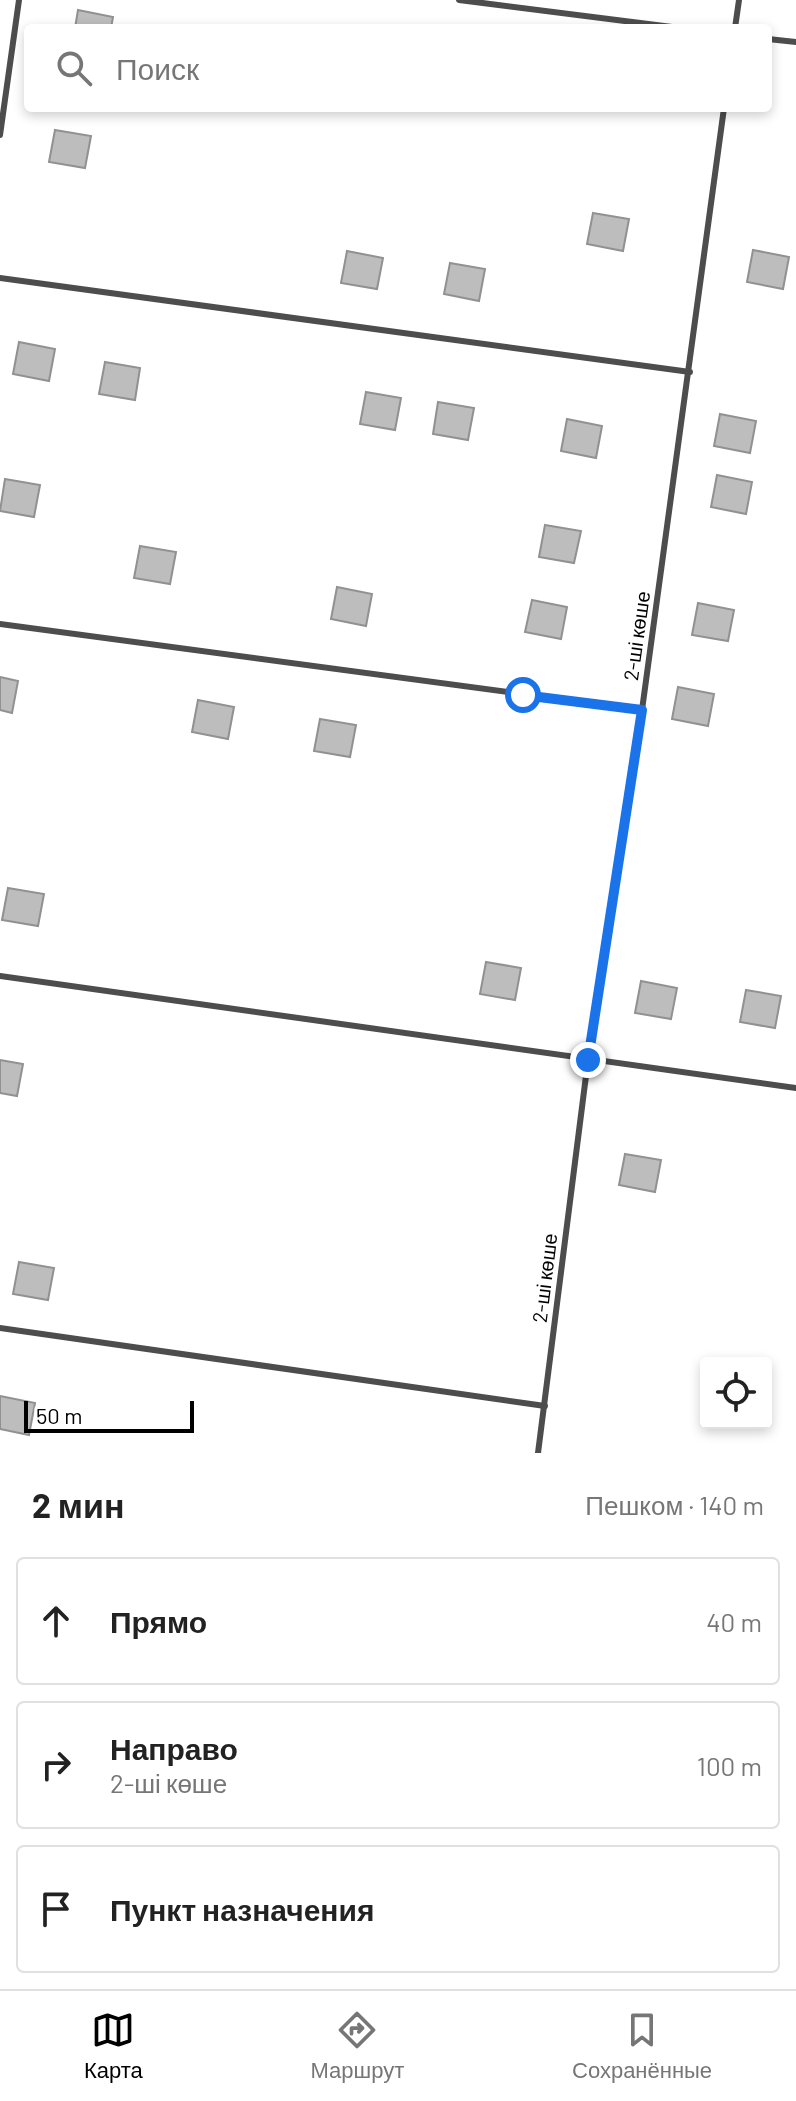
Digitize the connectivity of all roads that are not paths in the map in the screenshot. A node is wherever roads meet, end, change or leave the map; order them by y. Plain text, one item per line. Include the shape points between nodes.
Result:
1 (19, 0) edge
2 (459, 0) edge
3 (739, 0) edge
4 (648, 24) edge
5 (736, 24) edge
6 (772, 39) edge
7 (796, 42) edge
8 (723, 112) edge
9 (0, 135) edge
10 (0, 278) edge
11 (690, 372) junction
12 (0, 624) edge
13 (642, 710) junction
14 (0, 976) edge
15 (588, 1060) junction
16 (796, 1088) edge
17 (0, 1328) edge
18 (545, 1406) junction
19 (538, 1453) edge

1 - 9 lane
2 - 4 lane
3 - 5 lane
6 - 7 lane
8 - 11 lane, 2-ші көше
10 - 11 lane
11 - 13 lane, 2-ші көше
12 - 13 lane
13 - 15 lane, 2-ші көше
14 - 15 lane
15 - 16 lane
15 - 18 lane, 2-ші көше
17 - 18 lane
18 - 19 lane, 2-ші көше

